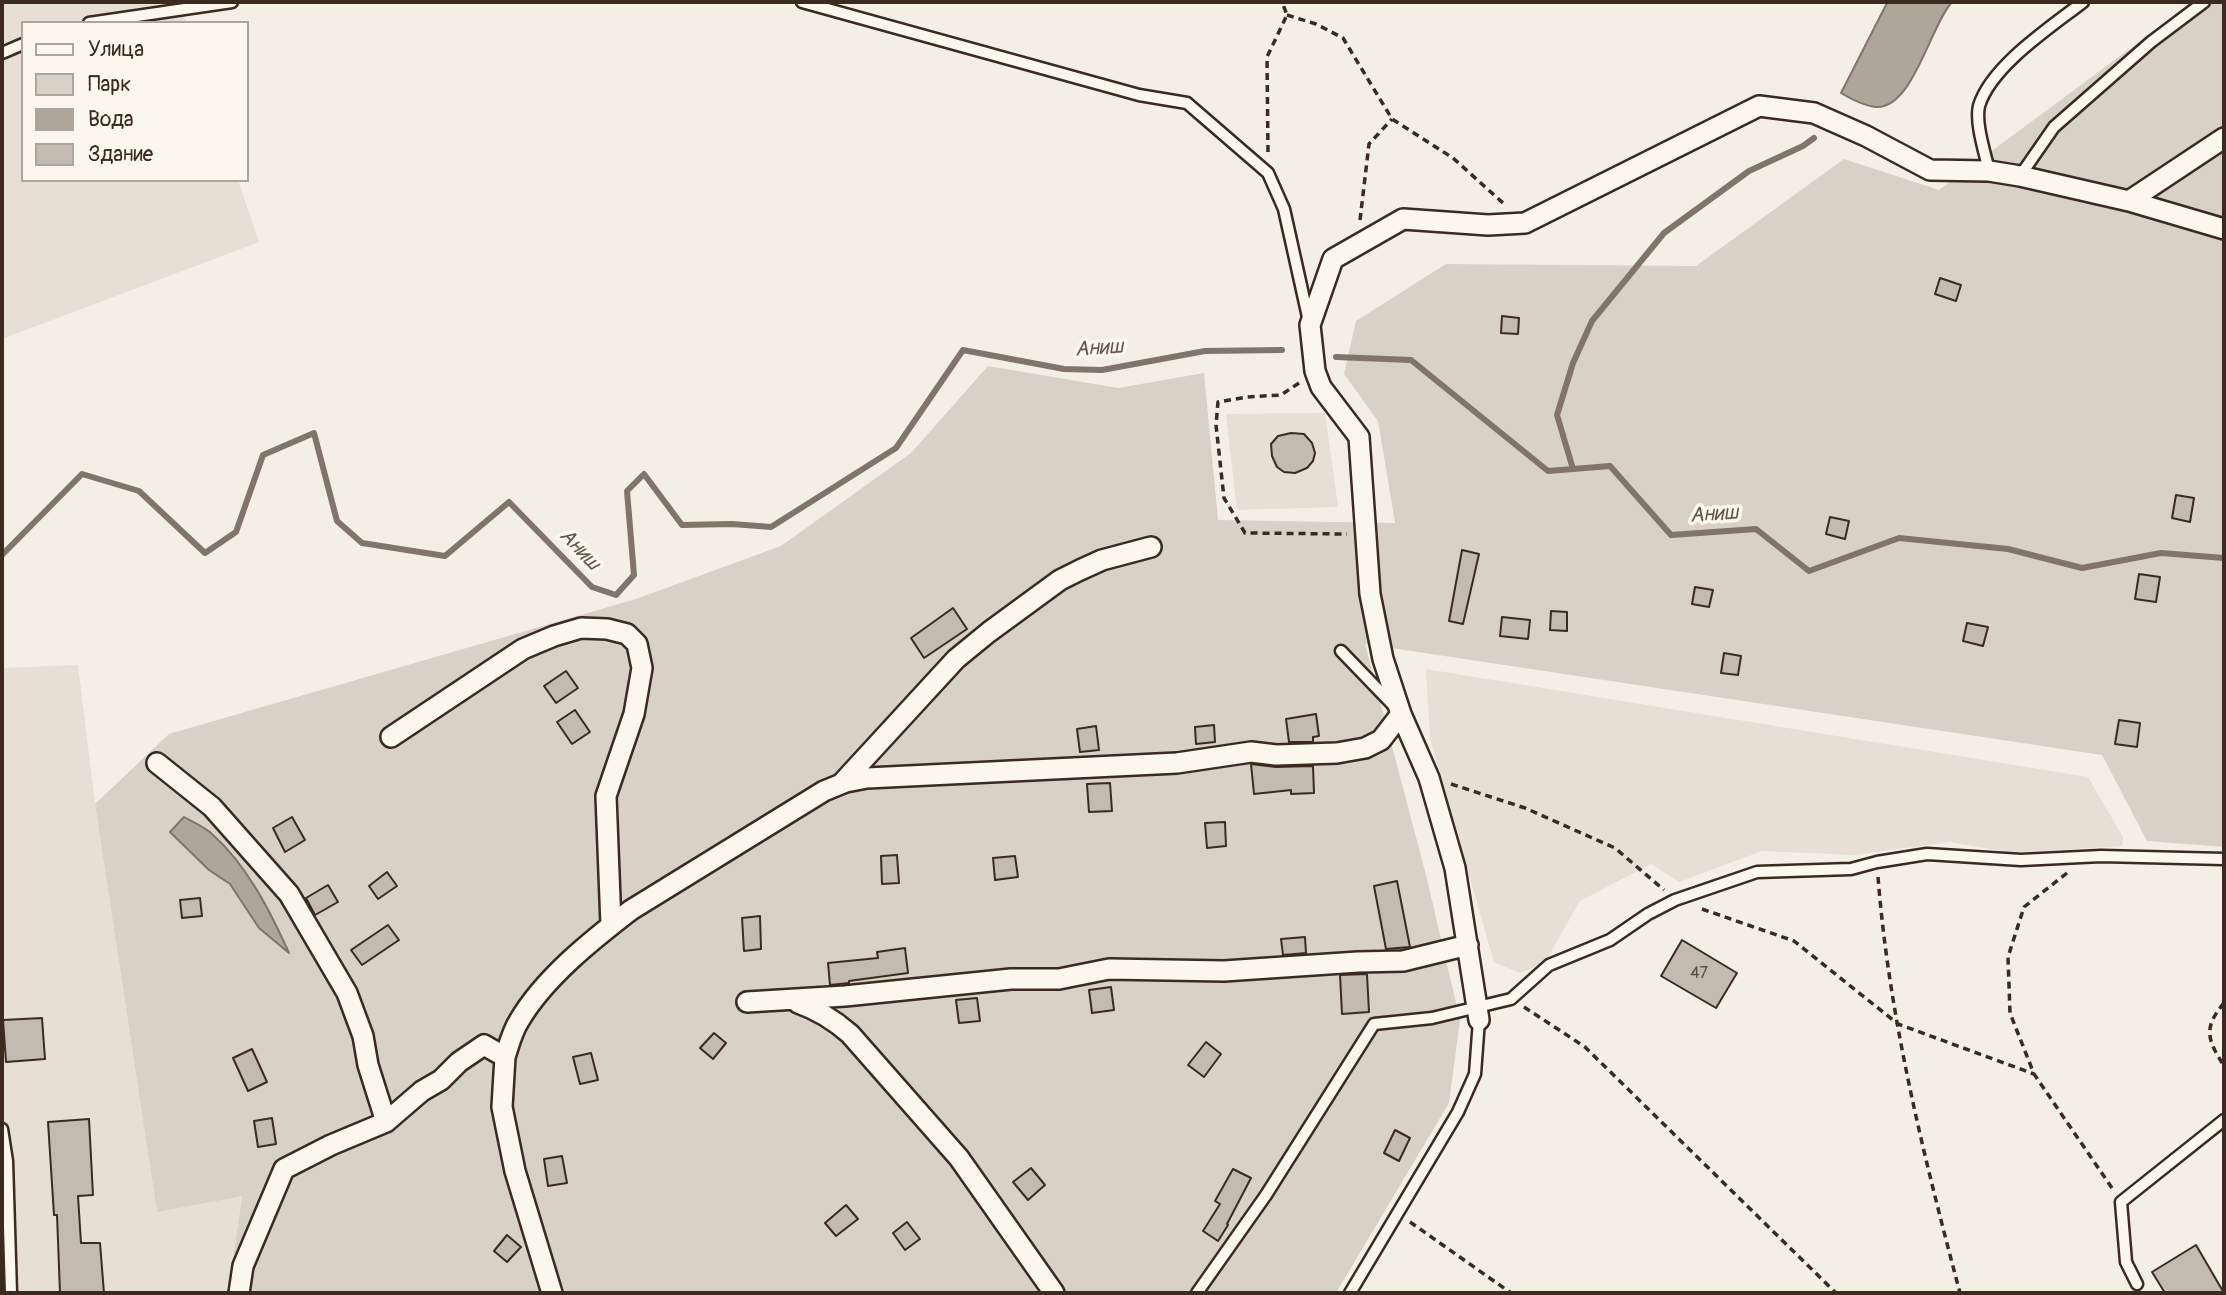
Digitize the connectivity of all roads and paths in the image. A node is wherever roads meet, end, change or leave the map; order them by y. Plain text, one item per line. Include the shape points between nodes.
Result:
1 (232, 2) edge
2 (802, 2) edge
3 (1282, 2) edge
4 (2083, 2) edge
5 (2204, 2) edge
6 (1287, 15) junction
7 (103, 21) edge
8 (21, 45) edge
9 (2, 53) edge
10 (1392, 119) junction
11 (2224, 138) edge
12 (1989, 171) junction
13 (1269, 173) junction
14 (2020, 176) junction
15 (2129, 201) junction
16 (1525, 223) junction
17 (2224, 229) edge
18 (1356, 247) junction
19 (1310, 325) junction
20 (1315, 371) junction
21 (1366, 534) junction
22 (1151, 547) dead end
23 (1341, 651) dead end
24 (1401, 714) junction
25 (391, 737) dead end
26 (157, 763) dead end
27 (1429, 778) junction
28 (842, 783) junction
29 (2087, 857) junction
30 (2224, 859) edge
31 (1877, 862) junction
32 (1675, 900) junction
33 (611, 925) junction
34 (1468, 945) junction
35 (1511, 999) junction
36 (790, 1000) junction
37 (747, 1002) dead end
38 (2224, 1003) edge
39 (1479, 1013) junction
40 (1898, 1024) junction
41 (505, 1057) junction
42 (2224, 1066) edge
43 (2034, 1074) junction
44 (2224, 1120) edge
45 (386, 1122) junction
46 (2, 1129) edge
47 (2121, 1202) junction
48 (1397, 1214) junction
49 (2137, 1284) dead end
50 (11, 1293) edge
51 (239, 1293) edge
52 (552, 1293) edge
53 (1054, 1293) edge
54 (1197, 1293) edge
55 (1350, 1293) edge
56 (1511, 1293) edge
57 (1836, 1293) edge
58 (1960, 1293) edge

1 - 7 lane
2 - 13 lane via 1139,95 1187,103
3 - 6 path
4 - 12 lane via 1992,80 1979,107
5 - 14 lane via 2054,127
6 - 10 path via 1343,38
6 - 13 path via 1267,57
8 - 9 lane
10 - 16 path via 1453,158
10 - 18 path via 1369,144
11 - 15 street
12 - 14 street
12 - 16 street via 1930,170 1814,113 1759,106
13 - 19 lane via 1283,209
14 - 15 street
15 - 17 street
16 - 18 street via 1403,219
18 - 19 street via 1334,260
19 - 20 street
20 - 21 street via 1321,387 1359,437
20 - 21 path via 1281,395 1218,402 1224,498 1245,533
21 - 24 street via 1370,594 1383,659
22 - 28 street via 1102,560 1060,580 989,632 956,659
23 - 24 lane
24 - 27 street
24 - 28 street via 1381,740 1338,752 1251,752 1177,762
25 - 33 street via 523,649 581,628 626,634 637,644 642,668 634,714 606,796
26 - 45 street via 212,807 289,894 347,993
27 - 32 path via 1525,808 1615,848
27 - 34 street via 1455,868
28 - 33 street
29 - 30 lane
29 - 31 lane via 2021,860 1927,854
29 - 43 path via 2024,907 2008,957 2010,1013
31 - 32 lane via 1851,869 1756,872
31 - 40 path via 1882,935
32 - 35 lane via 1611,940 1549,965
32 - 40 path via 1794,941
33 - 41 street via 534,1000 518,1022
34 - 36 street via 1402,961 1224,971 1109,968 1059,979 1011,979
34 - 39 street
35 - 39 lane
35 - 57 path via 1585,1047
36 - 37 street
36 - 53 street via 818,1010 850,1034 959,1158
38 - 42 path via 2211,1018 2210,1035
39 - 48 lane via 1475,1074 1458,1112
39 - 54 lane via 1374,1024 1266,1195
40 - 43 path
40 - 58 path via 1924,1159
41 - 45 street via 484,1045
41 - 52 street via 502,1107 515,1171
43 - 47 path
44 - 47 lane
45 - 51 street via 284,1169 243,1266
46 - 50 lane
47 - 49 lane via 2126,1262
48 - 55 lane
48 - 56 path

